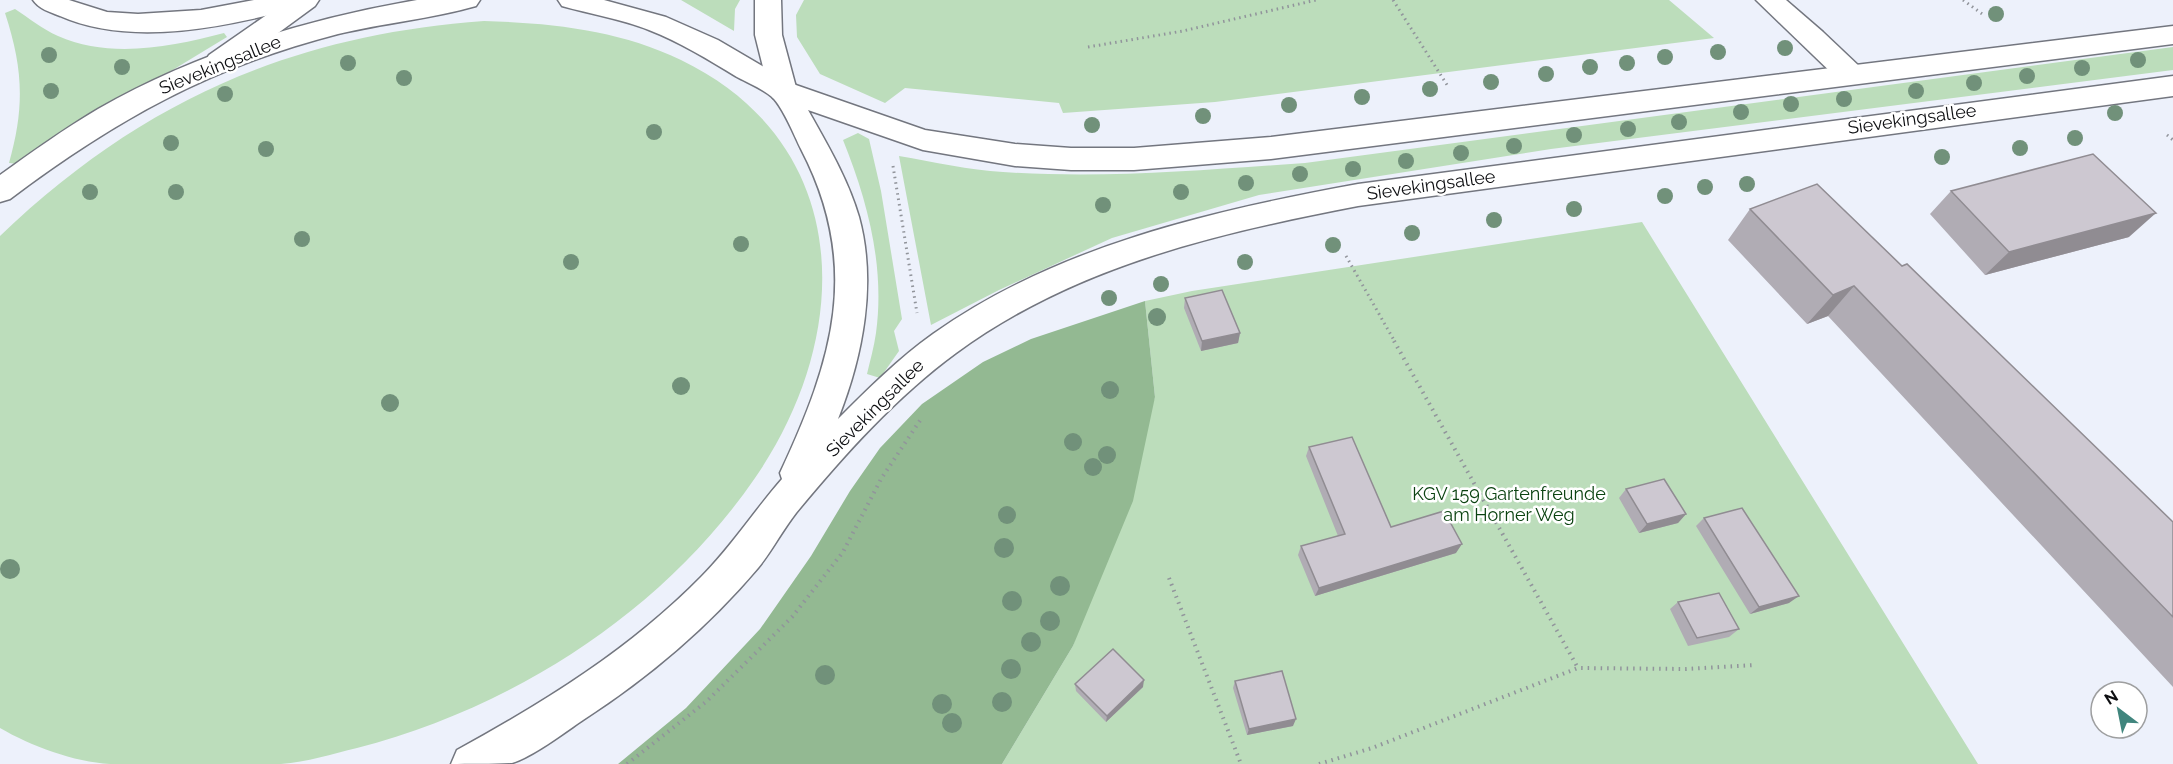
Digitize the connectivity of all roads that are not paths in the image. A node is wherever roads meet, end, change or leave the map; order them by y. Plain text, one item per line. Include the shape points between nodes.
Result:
1 (46, 0) edge
2 (295, 0) edge
3 (306, 0) edge
4 (466, 0) edge
5 (571, 0) edge
6 (768, 0) edge
7 (1769, 0) edge
8 (2173, 35) edge
9 (219, 62) junction
10 (1850, 74) junction
11 (2173, 86) edge
12 (783, 91) junction
13 (0, 191) edge
14 (780, 507) junction
15 (471, 764) edge

1 - 2 main road via 96,20 143,25
3 - 9 main road
4 - 9 main road, Sievekingsallee via 321,28
5 - 12 main road, Sievekingsallee via 657,23 708,47
6 - 12 main road via 771,55
7 - 10 main road
8 - 10 main road, Sievekingsallee
9 - 13 main road, Sievekingsallee via 104,118
10 - 12 main road, Sievekingsallee via 1250,150 1134,159 1015,155 923,140
11 - 14 main road, Sievekingsallee via 1350,197 1209,226 1128,250 1056,279 973,325 923,359 887,390
12 - 14 main road, Sievekingsallee via 808,132 844,219 850,256 850,296 846,338 835,382 819,429
14 - 15 main road, Sievekingsallee via 747,554 700,603 638,658 586,698

